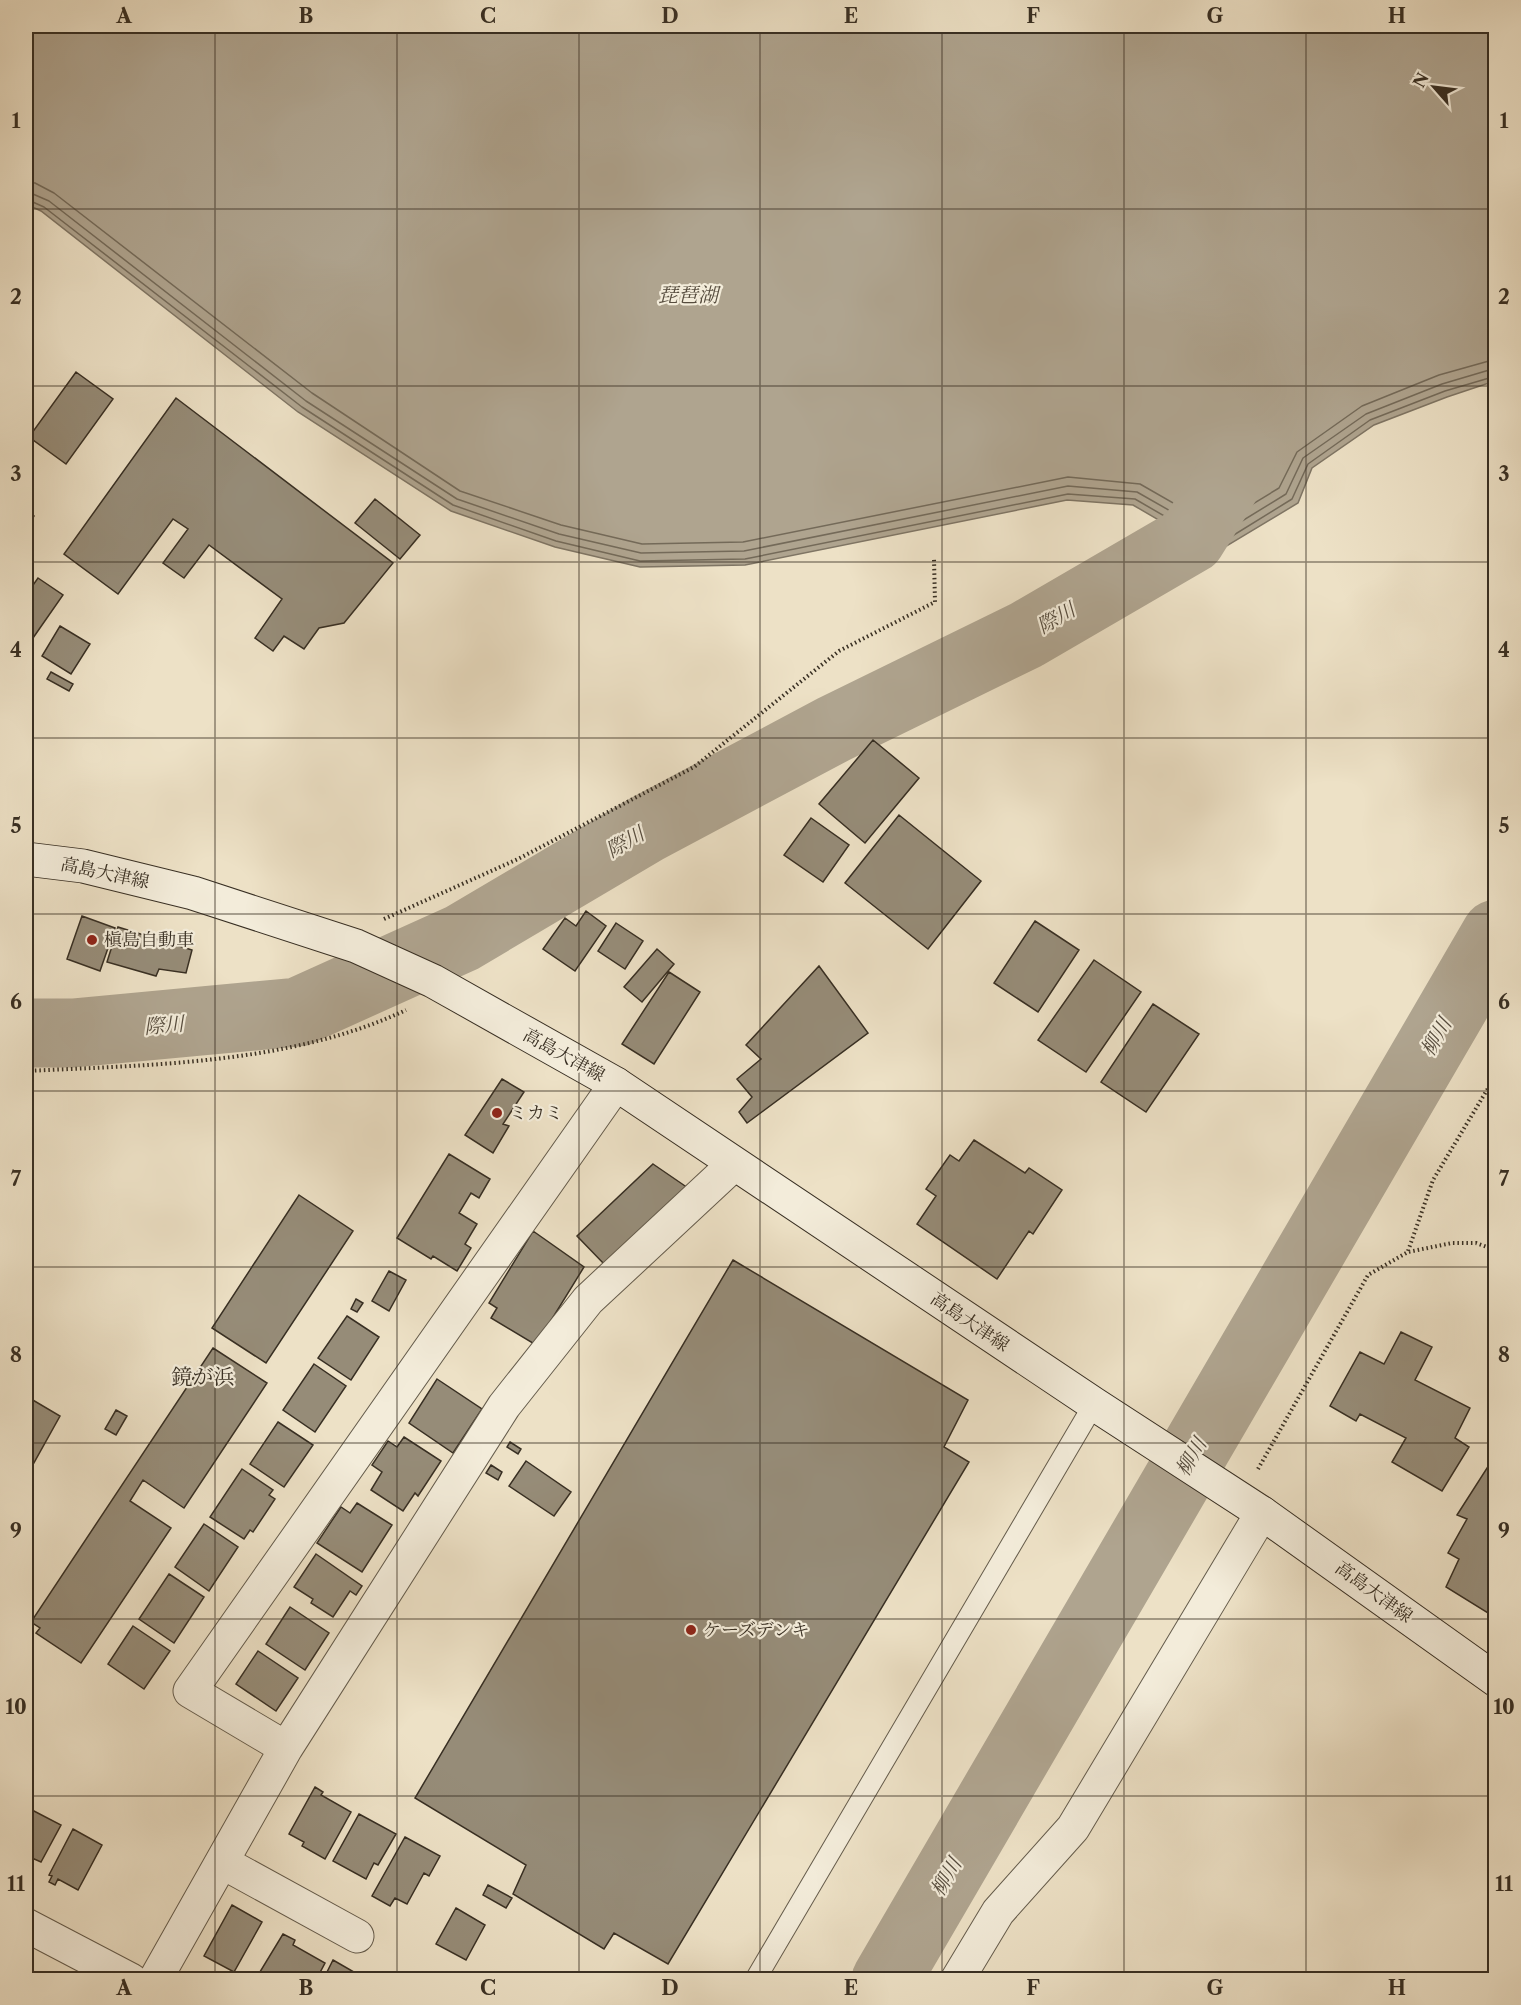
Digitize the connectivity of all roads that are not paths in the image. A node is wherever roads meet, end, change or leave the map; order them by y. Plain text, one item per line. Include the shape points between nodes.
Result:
1 (26, 859) edge
2 (616, 1084) junction
3 (733, 1165) junction
4 (1094, 1404) junction
5 (1244, 1501) junction
6 (1496, 1680) edge
7 (286, 1748) junction
8 (222, 1862) junction
9 (26, 1925) edge
10 (357, 1936) dead end
11 (131, 1980) edge
12 (155, 1980) edge
13 (755, 1980) edge
14 (957, 1980) edge

1 - 2 street, 高島大津線 via 83,866 193,893 346,943 440,986
2 - 3 street, 高島大津線
2 - 7 street via 190,1691
3 - 4 street, 高島大津線
3 - 7 street via 588,1300 504,1406
4 - 5 street, 高島大津線
4 - 13 lane
5 - 6 street, 高島大津線
5 - 14 street via 1073,1828 998,1912
7 - 8 street
8 - 10 street
8 - 12 street
9 - 11 street

